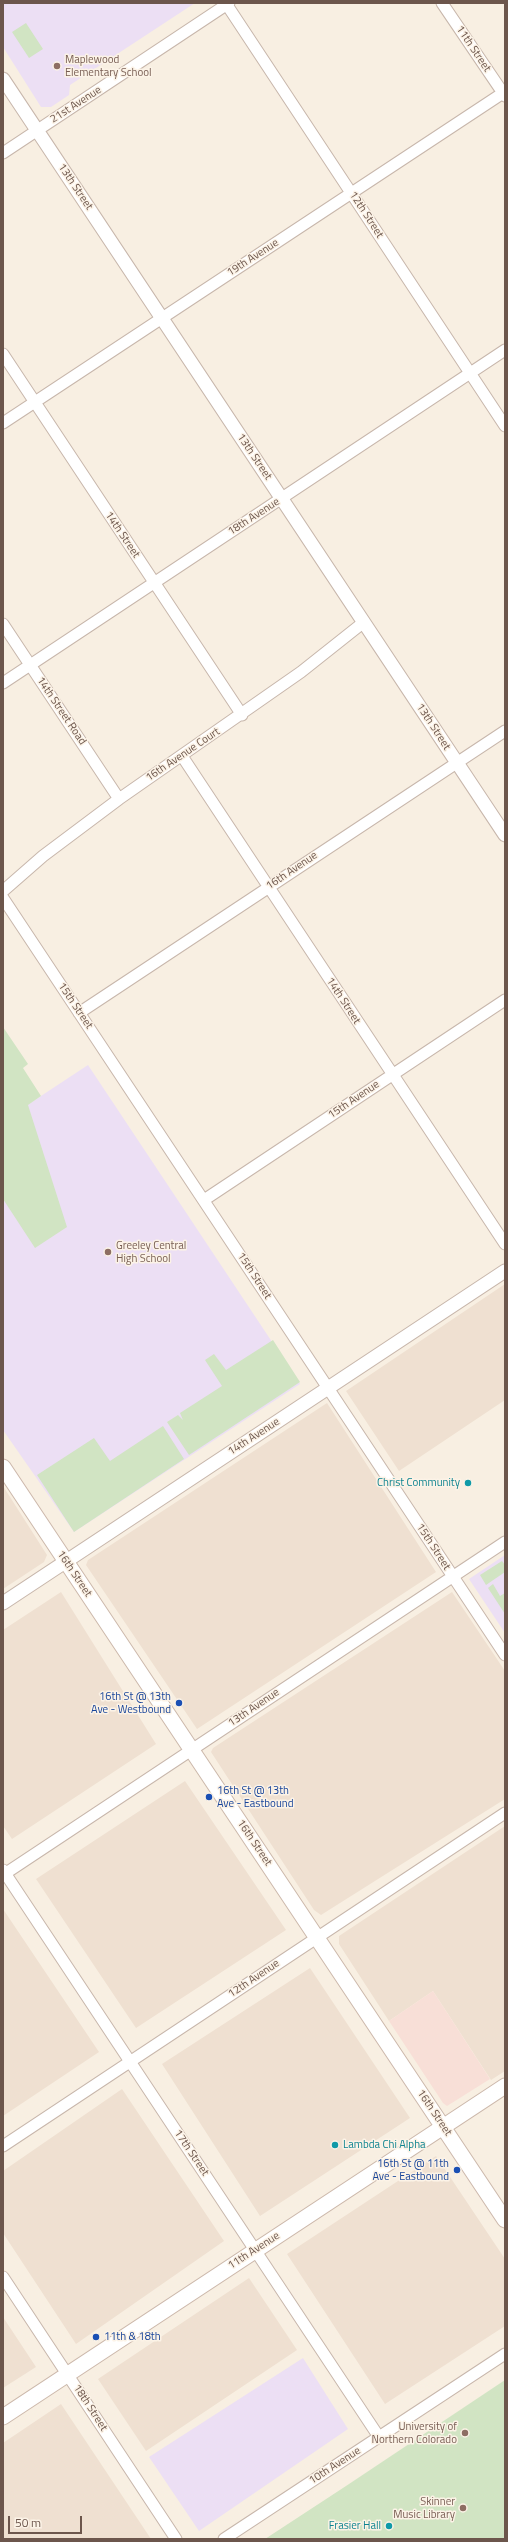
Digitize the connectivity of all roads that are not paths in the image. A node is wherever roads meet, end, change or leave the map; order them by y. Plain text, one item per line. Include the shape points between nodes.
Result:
1 (442, 3) edge
2 (228, 4) edge
3 (3, 79) edge
4 (504, 94) edge
5 (37, 130) junction
6 (3, 153) edge
7 (352, 193) junction
8 (162, 318) junction
9 (505, 350) edge
10 (3, 354) edge
11 (470, 373) junction
12 (35, 402) junction
13 (3, 423) edge
14 (505, 426) edge
15 (282, 498) junction
16 (154, 582) junction
17 (364, 622) junction
18 (3, 624) edge
19 (30, 665) junction
20 (3, 683) edge
21 (242, 715) junction
22 (505, 730) edge
23 (182, 756) junction
24 (457, 762) junction
25 (119, 799) junction
26 (505, 835) edge
27 (268, 887) junction
28 (3, 891) edge
29 (3, 898) edge
30 (505, 1000) edge
31 (79, 1013) junction
32 (392, 1074) junction
33 (204, 1200) junction
34 (505, 1244) edge
35 (505, 1271) edge
36 (328, 1388) junction
37 (3, 1467) edge
38 (505, 1542) edge
39 (66, 1561) junction
40 (453, 1576) junction
41 (3, 1603) edge
42 (505, 1655) edge
43 (191, 1749) junction
44 (505, 1813) edge
45 (4, 1873) edge
46 (317, 1938) junction
47 (130, 2062) junction
48 (505, 2086) edge
49 (443, 2127) junction
50 (3, 2146) edge
51 (505, 2220) edge
52 (255, 2250) junction
53 (3, 2277) edge
54 (505, 2354) edge
55 (68, 2374) junction
56 (3, 2417) edge
57 (379, 2437) junction
58 (176, 2539) edge
59 (224, 2539) edge

1 - 4 street, 11th Street
2 - 5 street, 21st Avenue
2 - 7 street, 12th Street
3 - 5 street, 13th Street
4 - 7 street, 19th Avenue
5 - 6 street, 21st Avenue
5 - 8 street, 13th Street
7 - 8 street, 19th Avenue
7 - 11 street, 12th Street
8 - 12 street, 19th Avenue
8 - 15 street, 13th Street
9 - 11 street, 18th Avenue
10 - 12 street, 14th Street
11 - 14 street, 12th Street
11 - 15 street, 18th Avenue
12 - 13 street, 19th Avenue
12 - 16 street, 14th Street
15 - 16 street, 18th Avenue
15 - 17 street, 13th Street
16 - 19 street, 18th Avenue
16 - 21 street, 14th Street
17 - 21 street, 16th Avenue Court via 317,661
17 - 24 street, 13th Street
18 - 19 street, 14th Street Road
19 - 20 street, 18th Avenue
19 - 25 street, 14th Street Road
21 - 23 street, 16th Avenue Court
22 - 24 street, 16th Avenue
23 - 25 street, 16th Avenue Court
23 - 27 street, 14th Street
24 - 26 street, 13th Street
24 - 27 street, 16th Avenue
25 - 28 street, 16th Avenue Court via 43,856
27 - 31 street, 16th Avenue
27 - 32 street, 14th Street
29 - 31 street, 15th Street
30 - 32 street, 15th Avenue
31 - 33 street, 15th Street
32 - 33 street, 15th Avenue
32 - 34 street, 14th Street
33 - 36 street, 15th Street
35 - 36 street, 14th Avenue
36 - 39 street, 14th Avenue
36 - 40 street, 15th Street
37 - 39 main road, 16th Street
38 - 40 street, 13th Avenue
39 - 41 street, 14th Avenue
39 - 43 main road, 16th Street
40 - 42 street, 15th Street
40 - 43 street, 13th Avenue
43 - 45 street, 13th Avenue
43 - 46 main road, 16th Street
44 - 46 street, 12th Avenue
45 - 47 street, 17th Street
46 - 47 street, 12th Avenue
46 - 49 main road, 16th Street
47 - 50 street, 12th Avenue
47 - 52 street, 17th Street
48 - 49 main road, 11th Avenue
49 - 51 main road, 16th Street
49 - 52 main road, 11th Avenue
52 - 55 main road, 11th Avenue
52 - 57 street, 17th Street
53 - 55 street, 18th Street
54 - 57 street, 10th Avenue
55 - 56 main road, 11th Avenue
55 - 58 street, 18th Street
57 - 59 street, 10th Avenue

